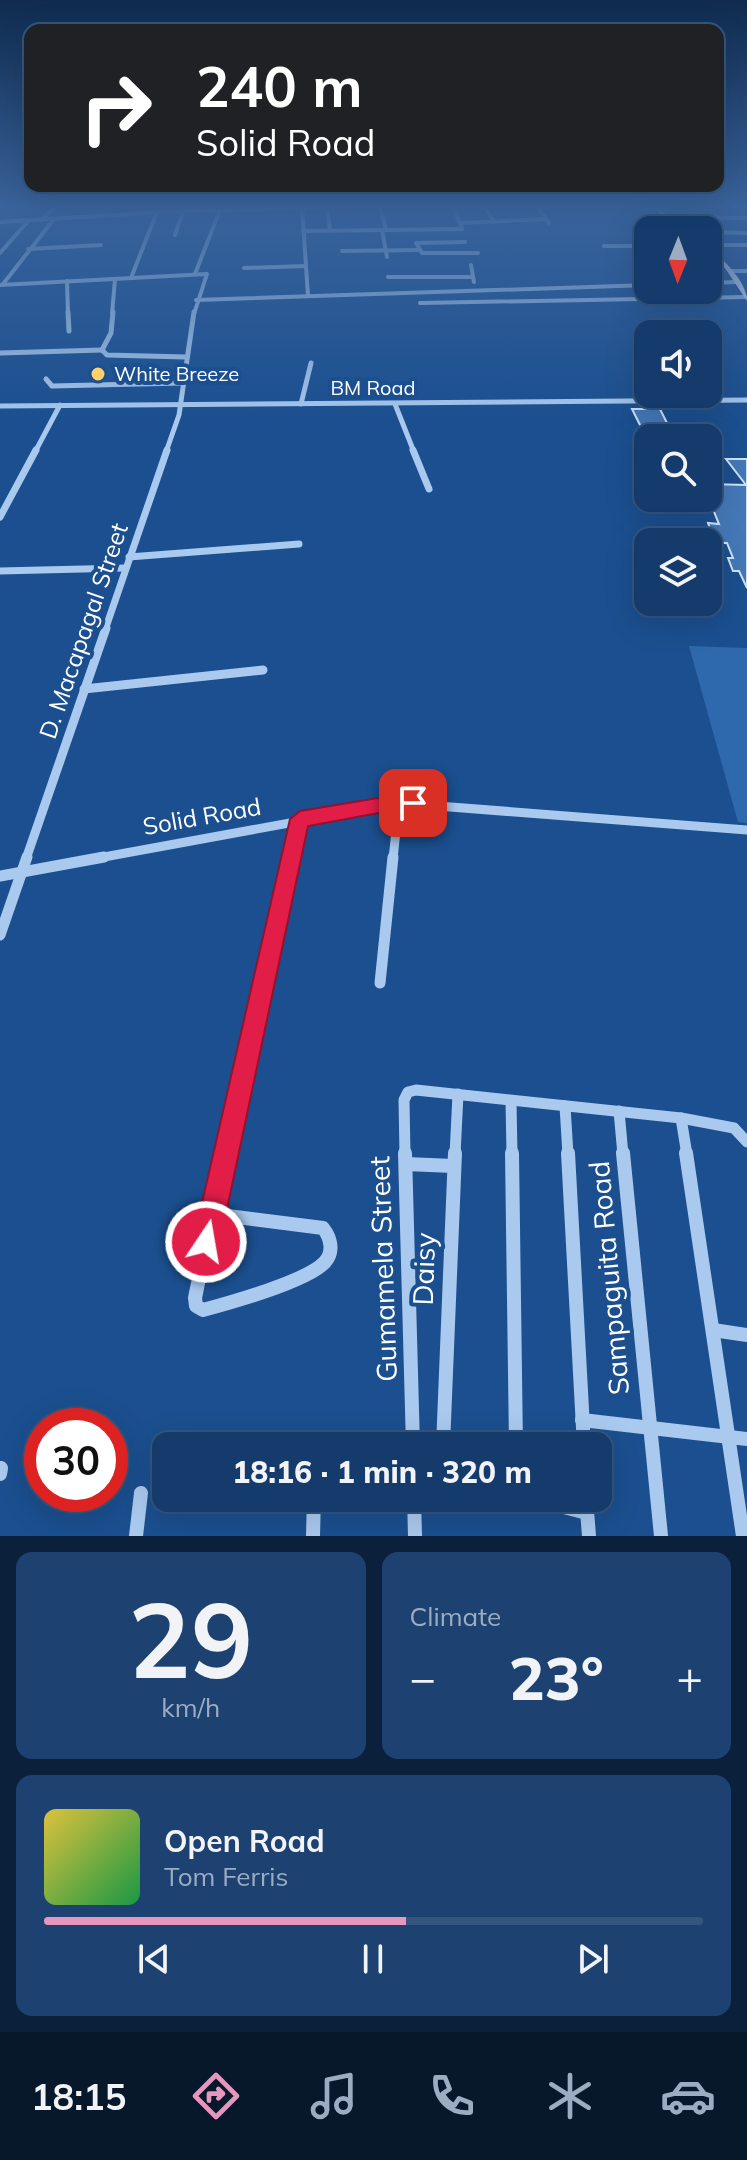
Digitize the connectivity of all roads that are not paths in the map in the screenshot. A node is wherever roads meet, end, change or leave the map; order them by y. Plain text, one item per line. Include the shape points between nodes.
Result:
1 (472, 277) edge
2 (131, 278) joint
3 (136, 278) edge
4 (205, 278) edge
5 (307, 278) edge
6 (734, 278) edge
7 (115, 279) junction
8 (67, 281) junction
9 (737, 282) junction
10 (722, 283) edge
11 (2, 284) edge
12 (634, 285) edge
13 (475, 289) junction
14 (308, 296) junction
15 (747, 298) edge
16 (196, 300) junction
17 (420, 303) dead end
18 (69, 331) dead end
19 (102, 350) junction
20 (0, 353) edge
21 (186, 357) junction
22 (311, 363) dead end
23 (46, 379) dead end
24 (183, 383) junction
25 (747, 400) edge
26 (301, 404) junction
27 (395, 404) junction
28 (60, 405) junction
29 (179, 405) junction
30 (0, 406) edge
31 (429, 489) dead end
32 (1, 513) edge
33 (299, 544) dead end
34 (129, 557) junction
35 (125, 568) junction
36 (0, 571) edge
37 (263, 670) dead end
38 (84, 689) junction
39 (399, 803) junction
40 (300, 819) junction
41 (747, 830) edge
42 (24, 870) junction
43 (0, 876) edge
44 (0, 935) edge
45 (380, 983) dead end
46 (458, 1094) junction
47 (511, 1101) junction
48 (565, 1106) junction
49 (619, 1111) junction
50 (681, 1118) junction
51 (747, 1142) edge
52 (406, 1164) junction
53 (453, 1166) junction
54 (212, 1214) junction
55 (713, 1330) junction
56 (747, 1335) edge
57 (582, 1420) junction
58 (649, 1428) junction
59 (413, 1432) edge
60 (444, 1432) edge
61 (516, 1432) edge
62 (583, 1432) edge
63 (728, 1437) junction
64 (747, 1439) edge
65 (141, 1493) dead end
66 (314, 1512) edge
67 (414, 1512) edge
68 (587, 1512) edge
69 (136, 1536) edge
70 (313, 1536) edge
71 (415, 1536) edge
72 (589, 1536) edge
73 (661, 1536) edge
74 (743, 1536) edge

1 - 13 street
2 - 3 street
2 - 7 street
4 - 16 street, D. Macapagal Street
5 - 14 street
6 - 9 main road
7 - 8 street
7 - 19 street via 111,333
8 - 11 street
8 - 18 street
9 - 10 street
9 - 15 main road
12 - 13 street
13 - 14 street
14 - 16 street
15 - 17 street
16 - 21 street, D. Macapagal Street
19 - 20 street
19 - 21 street via 111,356
21 - 24 street, D. Macapagal Street
22 - 26 street
23 - 24 street via 52,386
24 - 29 street, D. Macapagal Street
25 - 27 street, BM Road
26 - 27 street, BM Road
26 - 29 street, BM Road
27 - 31 street
28 - 29 street, BM Road
28 - 30 street, BM Road
28 - 32 street
29 - 34 street, D. Macapagal Street
33 - 34 street
34 - 35 street, D. Macapagal Street
35 - 36 street
35 - 38 street, D. Macapagal Street
37 - 38 street
38 - 42 street, D. Macapagal Street
39 - 40 street, Solid Road
39 - 41 street, Solid Road
39 - 45 street
40 - 42 street, Solid Road
40 - 54 street
42 - 43 street, Solid Road
42 - 44 street, D. Macapagal Street
46 - 47 street
46 - 52 street, Gumamela Street via 408,1092
46 - 53 street, Daisy
47 - 48 street
47 - 61 street
48 - 49 street
48 - 57 street
49 - 50 street
49 - 58 street, Sampaguita Road
50 - 51 street via 734,1128
50 - 55 street
52 - 53 street
52 - 59 street, Gumamela Street
53 - 60 street, Daisy
54 - 54 street via 195,1303 203,1310 316,1269 330,1253 330,1237 323,1228
55 - 56 street
55 - 63 street
57 - 58 street
57 - 62 street
58 - 63 street
58 - 73 street, Sampaguita Road
63 - 64 street
63 - 74 street
65 - 69 street
66 - 70 street
67 - 71 street
68 - 72 street

